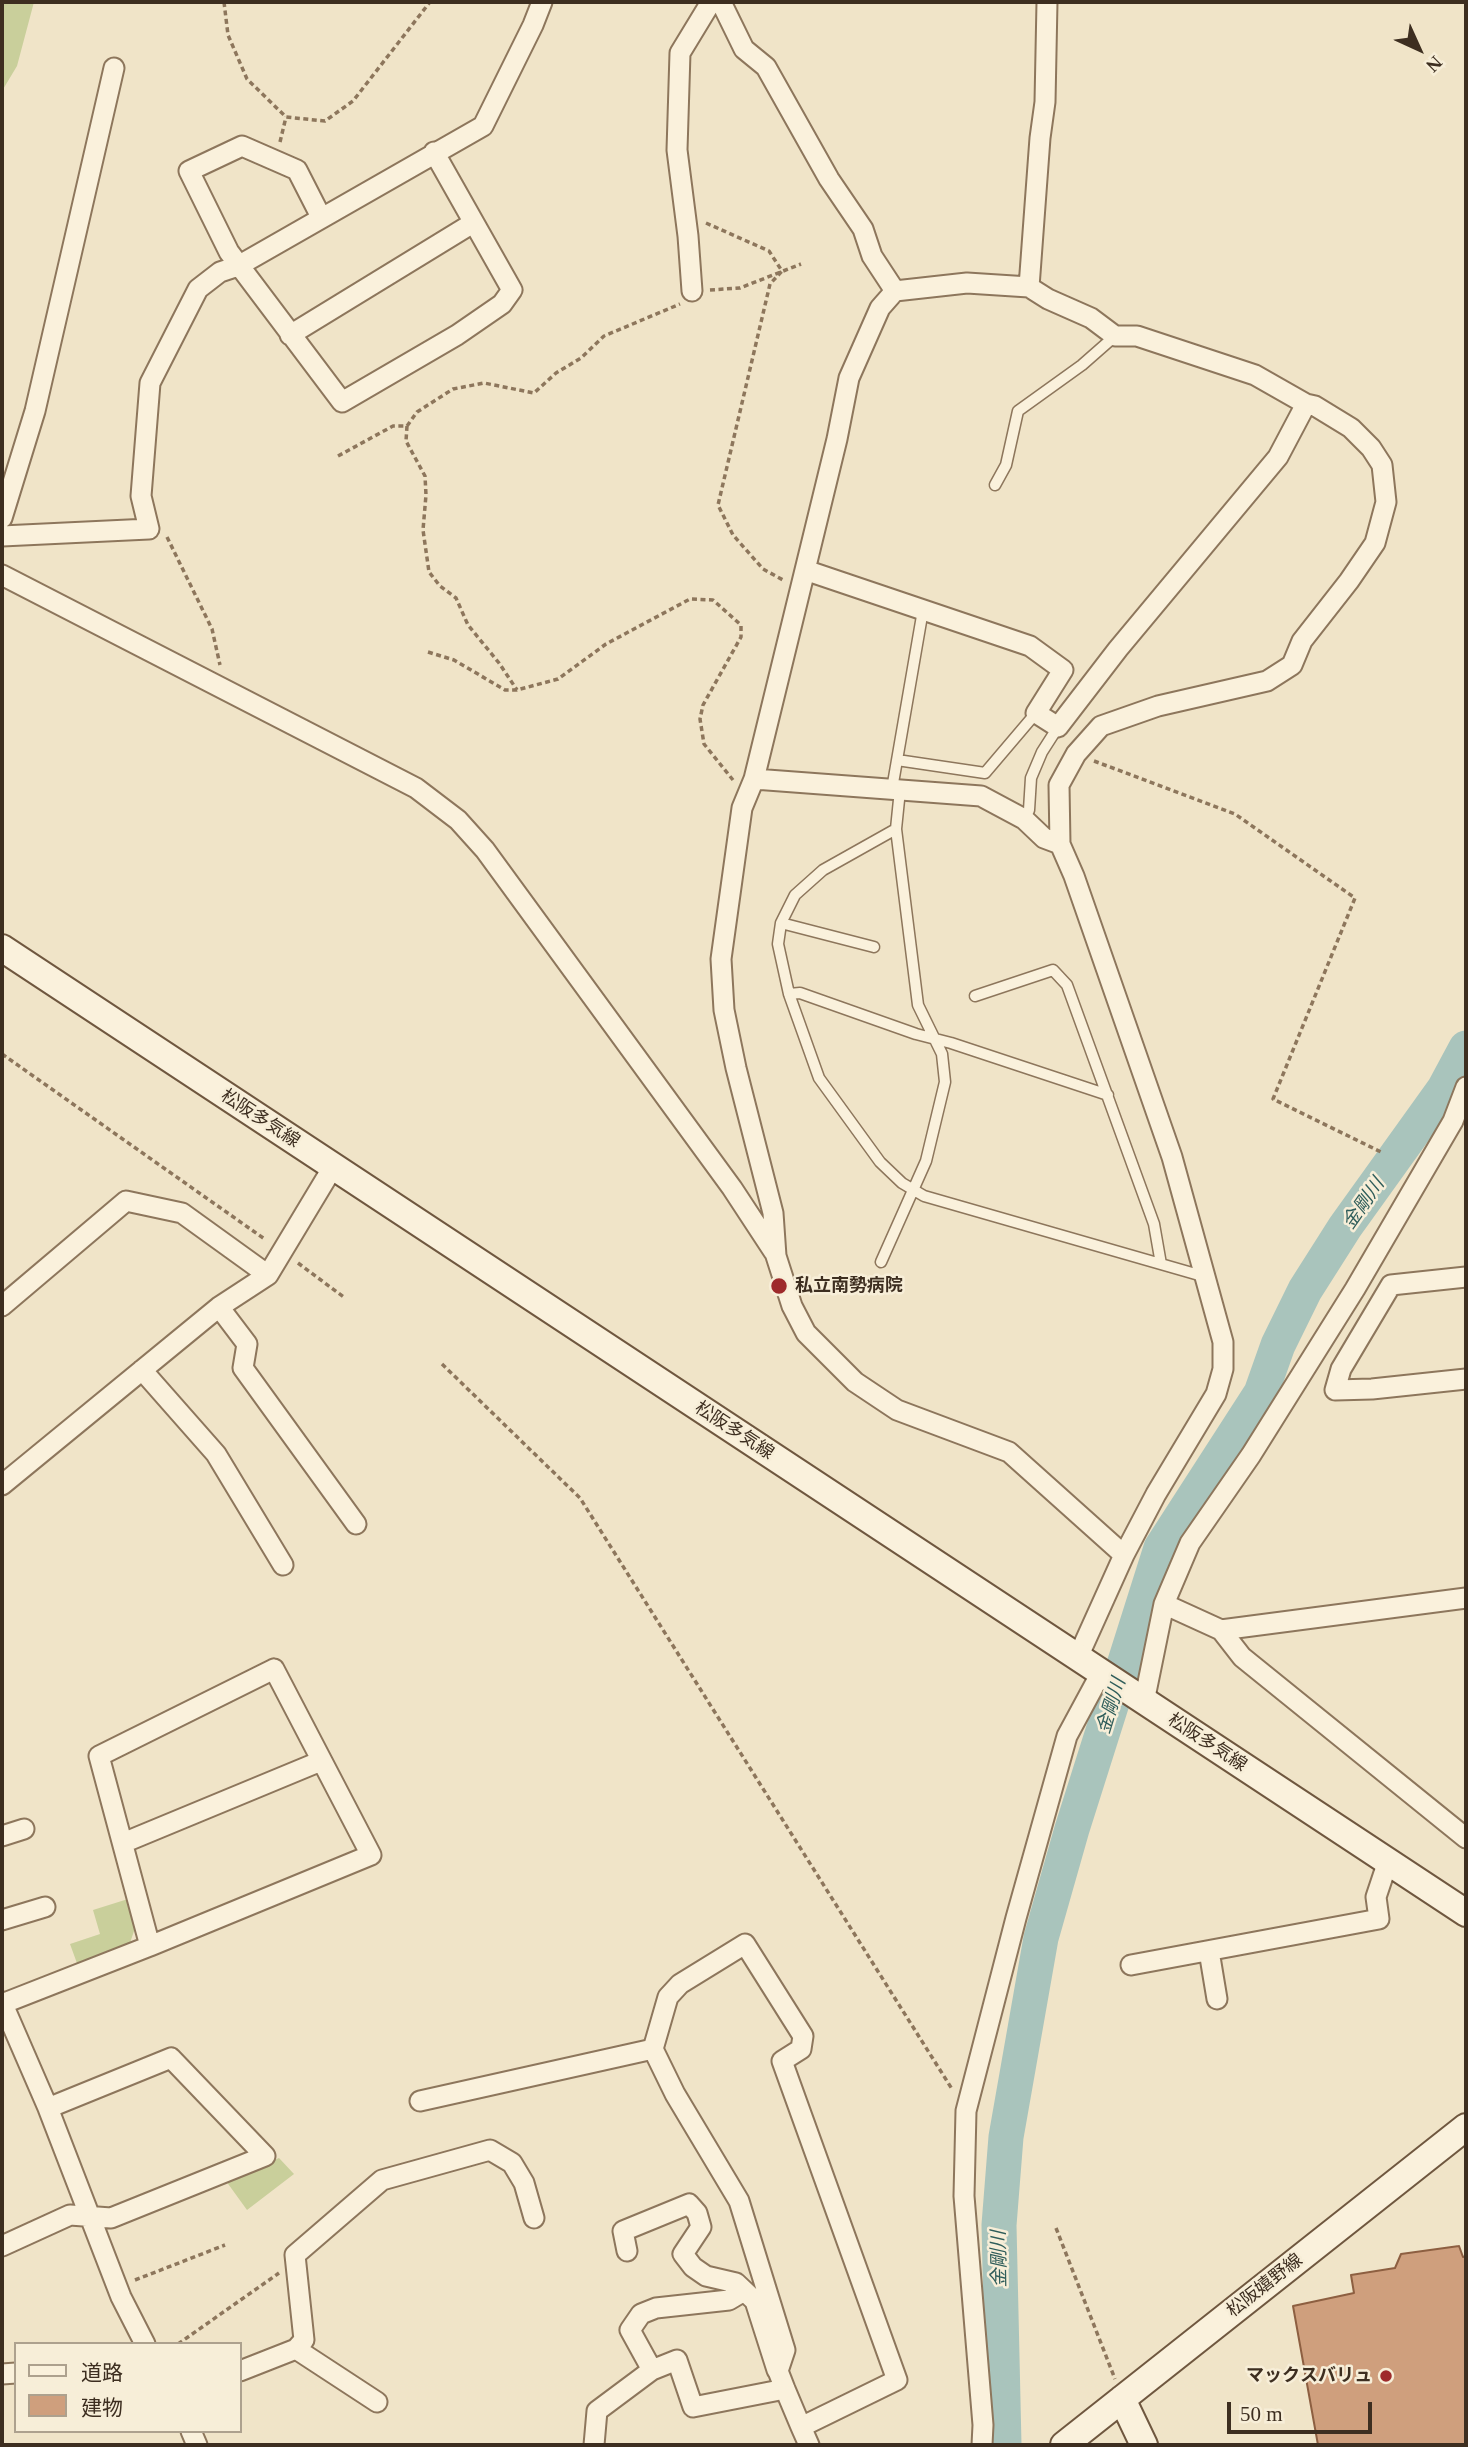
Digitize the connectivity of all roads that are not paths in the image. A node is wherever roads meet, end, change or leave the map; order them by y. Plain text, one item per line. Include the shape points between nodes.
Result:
1 (542, 2) edge
2 (711, 2) edge
3 (721, 2) edge
4 (1047, 2) edge
5 (114, 68) dead end
6 (434, 152) junction
7 (321, 217) junction
8 (473, 223) junction
9 (238, 266) junction
10 (1029, 287) junction
11 (692, 291) road end
12 (895, 291) junction
13 (290, 335) junction
14 (1115, 336) junction
15 (1306, 404) junction
16 (995, 485) dead end
17 (2, 518) edge
18 (2, 536) edge
19 (805, 570) junction
20 (2, 575) edge
21 (923, 610) junction
22 (1036, 713) junction
23 (1058, 727) junction
24 (897, 760) junction
25 (754, 779) junction
26 (896, 790) junction
27 (1024, 819) junction
28 (896, 829) junction
29 (1060, 844) junction
30 (781, 923) junction
31 (874, 947) dead end
32 (2, 948) edge
33 (789, 994) junction
34 (975, 996) dead end
35 (932, 1037) junction
36 (1466, 1087) edge
37 (1108, 1095) junction
38 (334, 1167) junction
39 (914, 1190) junction
40 (776, 1256) junction
41 (881, 1262) dead end
42 (1161, 1264) junction
43 (268, 1275) junction
44 (1207, 1277) junction
45 (1466, 1277) edge
46 (2, 1306) edge
47 (219, 1307) junction
48 (142, 1370) junction
49 (1466, 1379) edge
50 (2, 1484) edge
51 (356, 1524) dead end
52 (1124, 1556) junction
53 (284, 1565) dead end
54 (1466, 1598) edge
55 (1164, 1604) junction
56 (1221, 1630) junction
57 (1078, 1657) junction
58 (1105, 1675) junction
59 (1139, 1698) junction
60 (321, 1761) junction
61 (24, 1829) dead end
62 (2, 1836) edge
63 (1466, 1838) edge
64 (124, 1843) junction
65 (1388, 1861) junction
66 (45, 1907) dead end
67 (1466, 1913) edge
68 (2, 1920) edge
69 (150, 1946) junction
70 (1209, 1951) junction
71 (1131, 1965) dead end
72 (1217, 1999) dead end
73 (2, 2003) edge
74 (653, 2049) junction
75 (420, 2101) dead end
76 (48, 2108) junction
77 (1466, 2127) edge
78 (91, 2216) junction
79 (534, 2218) dead end
80 (2, 2246) edge
81 (627, 2251) dead end
82 (744, 2291) junction
83 (144, 2342) edge
84 (296, 2349) junction
85 (242, 2370) edge
86 (652, 2370) junction
87 (781, 2380) junction
88 (1122, 2399) junction
89 (377, 2402) dead end
90 (801, 2427) junction
91 (594, 2445) edge
92 (809, 2445) edge
93 (982, 2445) edge
94 (1063, 2445) edge
95 (1144, 2445) edge

1 - 6 street via 483,125
2 - 11 street via 680,53 677,150
3 - 12 street via 744,49 766,67
4 - 10 street via 1045,102
5 - 17 street via 35,411
6 - 7 street
6 - 8 street
7 - 9 street
7 - 9 street via 298,170 242,146 189,171
8 - 13 street
8 - 13 street via 512,290 502,304 457,335 342,402
9 - 13 street
9 - 18 street via 220,272 198,289 150,383 141,496 149,529
10 - 12 street via 967,283
10 - 14 street via 1091,318
12 - 19 street via 880,308 849,378
14 - 15 street via 1137,336 1255,376
14 - 16 lane via 1018,411 1006,465
15 - 23 street via 1278,457
15 - 29 street via 1351,428 1382,465 1386,502 1375,543 1302,641 1292,665 1266,681 1158,706 1101,726 1076,754 1059,785
19 - 21 street
19 - 25 street
20 - 40 street via 416,788 458,820 485,850 724,1177
21 - 22 street via 1030,646 1063,670
21 - 24 lane
22 - 23 street
22 - 24 lane via 985,773
23 - 27 lane via 1031,778
24 - 26 lane
25 - 26 street
25 - 40 street via 742,808 721,958 724,1010 773,1213
26 - 27 street via 981,796
26 - 28 lane
27 - 29 street via 1044,838
28 - 30 lane via 823,870 795,895
28 - 35 lane via 918,1005
29 - 44 street via 1172,1157
30 - 31 lane
30 - 33 lane via 778,944
32 - 38 main road, 松阪多気線
33 - 35 lane via 800,993
33 - 39 lane via 819,1079 880,1162
34 - 37 lane via 1053,970 1067,985
35 - 37 lane
35 - 39 lane via 942,1054 945,1082 926,1161
36 - 55 street via 1453,1121 1355,1289 1190,1543
37 - 42 lane via 1154,1224
38 - 43 street
38 - 57 main road, 松阪多気線
39 - 41 lane
39 - 42 lane
40 - 52 street via 806,1333 855,1382 897,1410 1009,1452
42 - 44 lane
43 - 46 street via 182,1213 126,1201
43 - 47 street
44 - 52 street via 1223,1342 1223,1369 1216,1394
45 - 49 street via 1391,1285 1341,1369 1335,1390
47 - 48 street
47 - 51 street via 247,1344 243,1368
48 - 50 street
48 - 53 street via 216,1454
52 - 57 street
54 - 56 street
55 - 56 street
55 - 59 street
56 - 63 street via 1242,1657
57 - 58 main road, 松阪多気線
58 - 59 main road, 松阪多気線
58 - 93 street via 1067,1736 966,2111 964,2196
59 - 65 main road, 松阪多気線
60 - 64 street
60 - 64 street via 274,1669 99,1756
60 - 69 street via 371,1856
61 - 62 street
64 - 69 street
65 - 67 main road, 松阪多気線
65 - 70 street via 1376,1897 1379,1919
66 - 68 street
69 - 73 street
70 - 71 street
70 - 72 street
73 - 76 street
74 - 75 street
74 - 87 street via 739,2201 785,2350
74 - 90 street via 668,1997 680,1984 745,1944 803,2036 801,2049 782,2061 897,2380
76 - 78 street
76 - 78 street via 171,2058 265,2157 111,2218
77 - 88 main road, 松阪嬉野線
78 - 80 street via 70,2215
78 - 83 street via 117,2288
79 - 84 street via 524,2183 512,2163 490,2150 382,2180 295,2255 304,2340
81 - 82 street via 623,2231 689,2204 701,2227 683,2254 706,2276 736,2283
82 - 86 street via 729,2300 656,2308 641,2314 630,2330
82 - 87 street via 755,2301
84 - 85 street
84 - 89 street
86 - 87 street via 677,2360 693,2407
86 - 91 street via 597,2412
87 - 90 street
88 - 94 main road, 松阪嬉野線
88 - 95 main road
90 - 92 street

